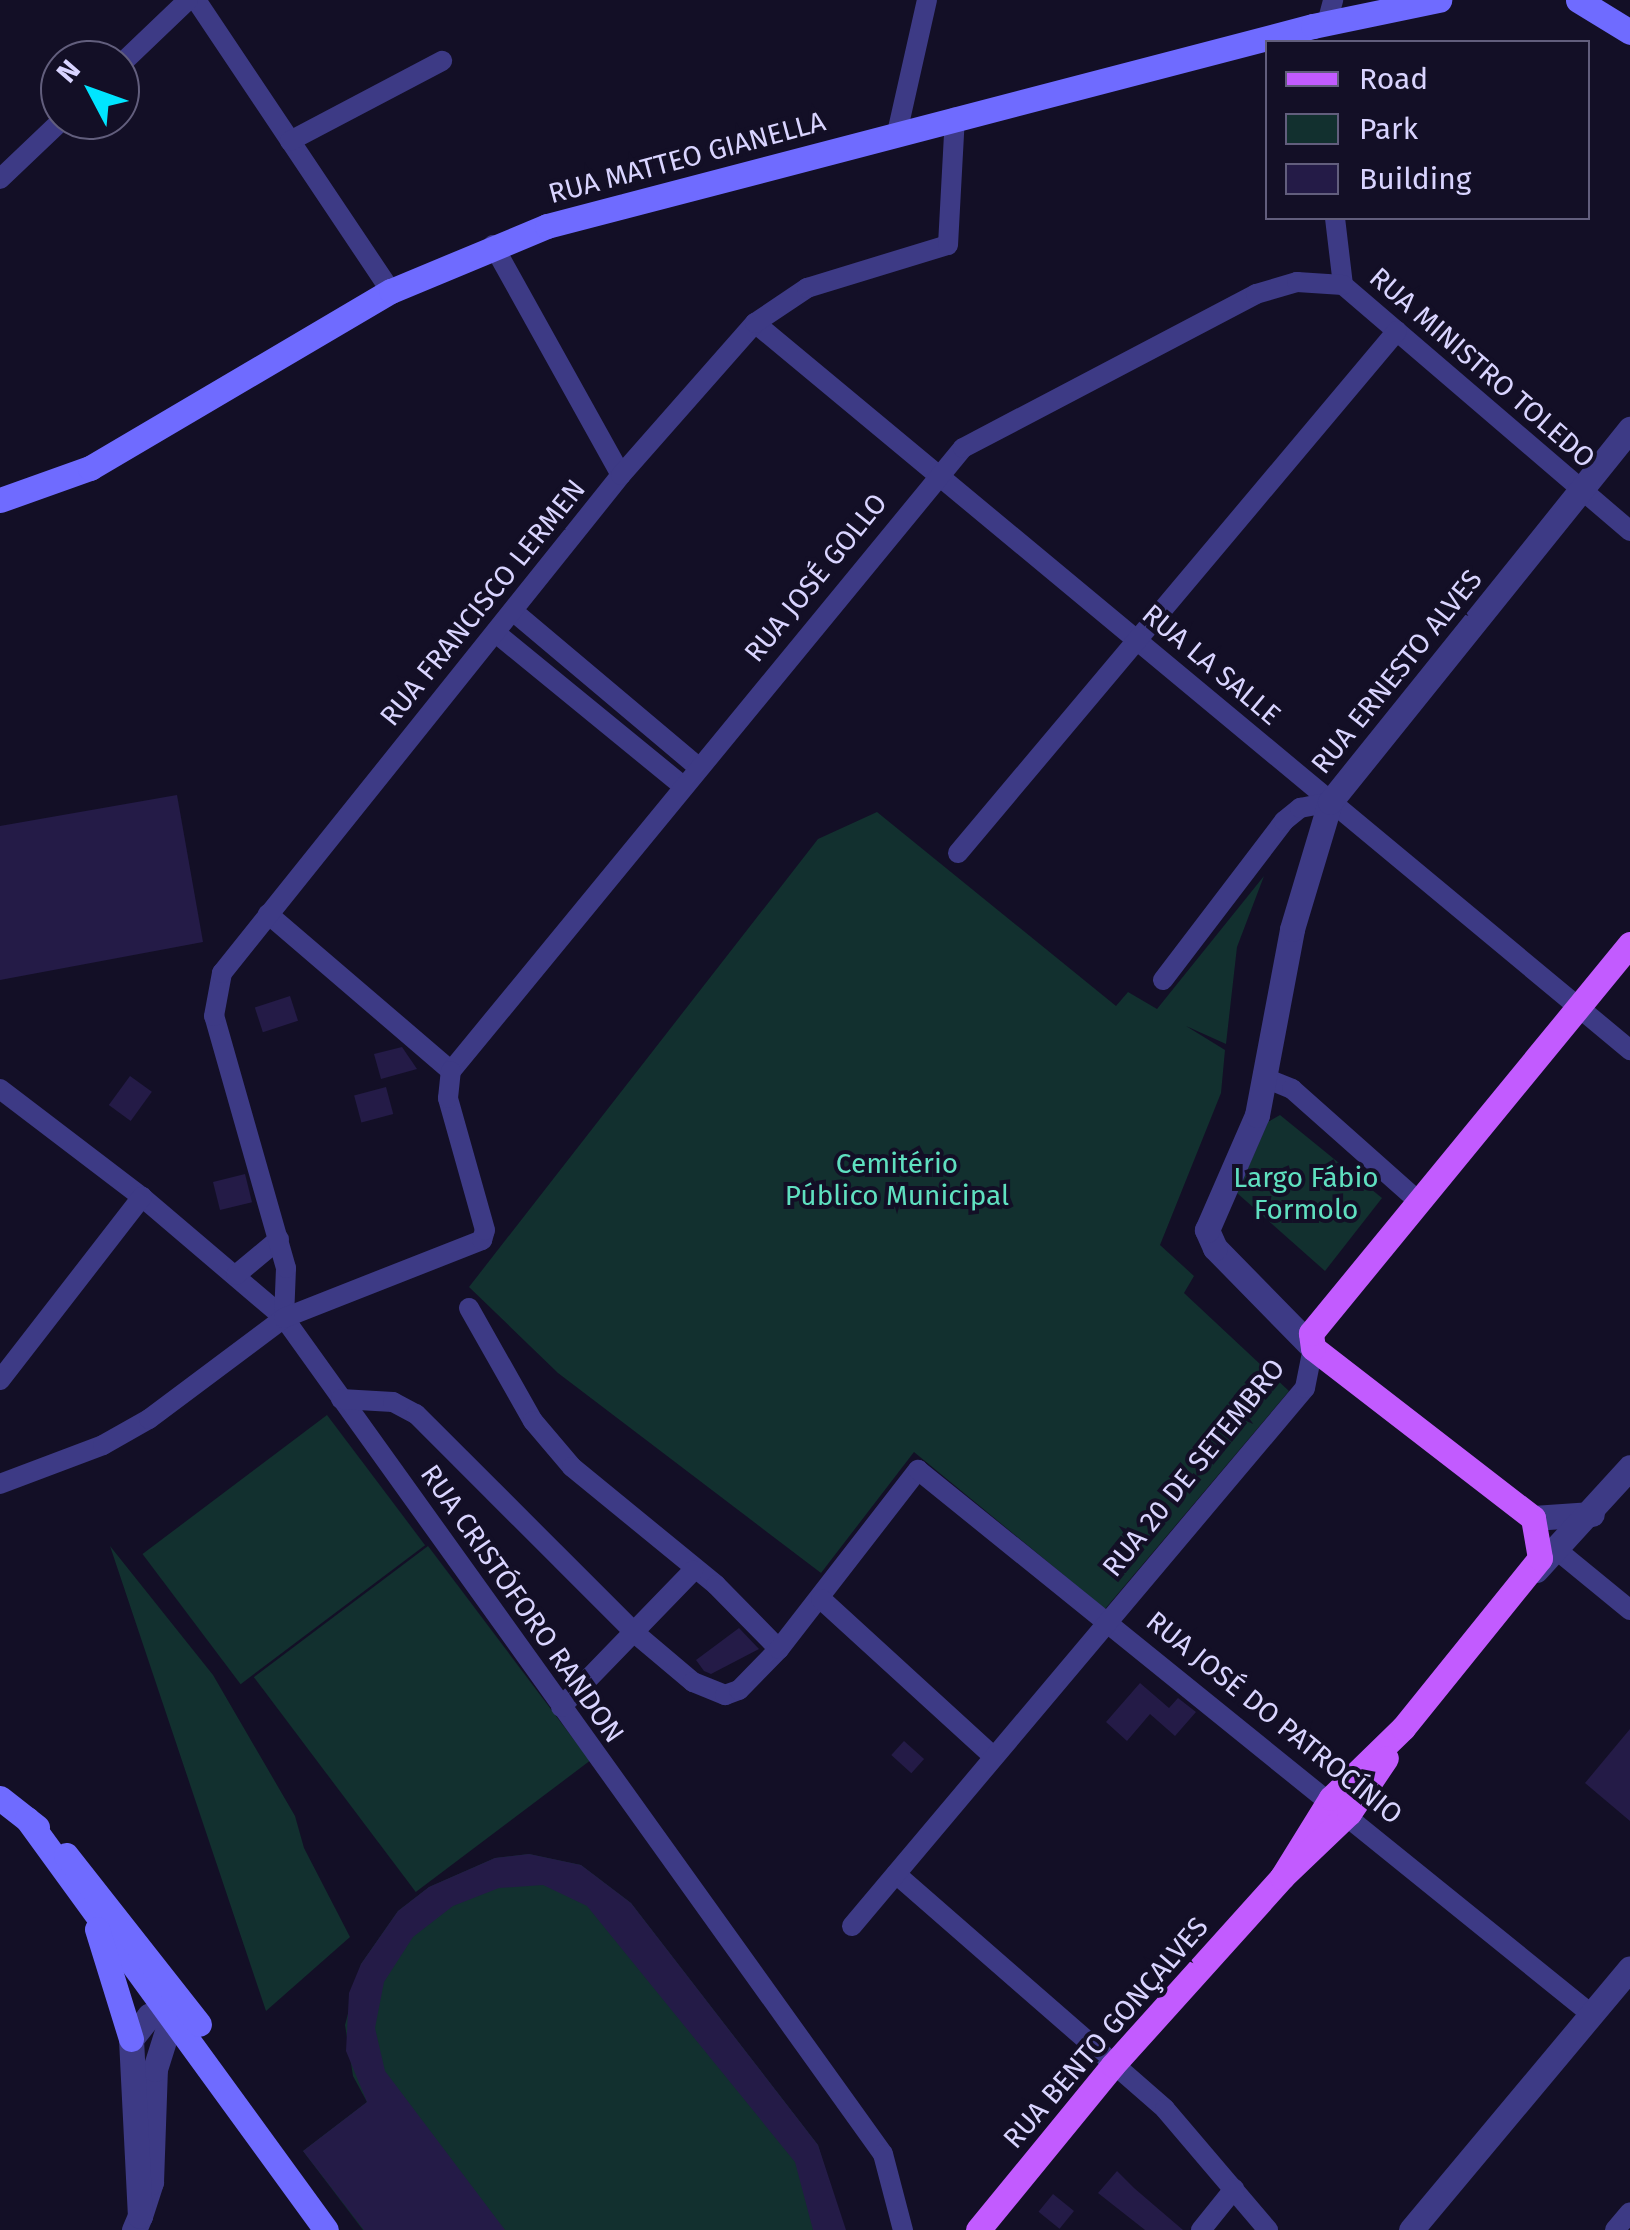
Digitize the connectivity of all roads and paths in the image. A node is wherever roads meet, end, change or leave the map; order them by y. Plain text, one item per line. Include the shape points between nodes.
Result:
1 (188, 0) edge
2 (196, 0) edge
3 (927, 0) edge
4 (1439, 0) edge
5 (1578, 0) edge
6 (1322, 23) edge
7 (1630, 32) edge
8 (140, 46) edge
9 (442, 60) dead end
10 (955, 118) junction
11 (897, 133) junction
12 (41, 140) edge
13 (290, 141) junction
14 (0, 179) edge
15 (1335, 220) edge
16 (493, 245) junction
17 (1343, 286) junction
18 (391, 291) junction
19 (754, 323) junction
20 (1396, 331) junction
21 (1630, 429) edge
22 (939, 470) junction
23 (621, 474) junction
24 (1580, 490) junction
25 (0, 500) edge
26 (1630, 531) edge
27 (514, 612) junction
28 (496, 633) junction
29 (1134, 636) junction
30 (698, 766) junction
31 (683, 786) junction
32 (1330, 802) junction
33 (958, 853) dead end
34 (268, 914) junction
35 (1630, 944) edge
36 (1163, 980) dead end
37 (1577, 1008) junction
38 (1630, 1050) edge
39 (451, 1071) junction
40 (1265, 1078) junction
41 (0, 1090) edge
42 (142, 1198) junction
43 (1418, 1200) junction
44 (279, 1239) junction
45 (236, 1275) junction
46 (468, 1308) dead end
47 (284, 1318) junction
48 (1313, 1348) junction
49 (0, 1380) edge
50 (341, 1398) junction
51 (0, 1465) edge
52 (1630, 1467) edge
53 (8, 1482) edge
54 (1593, 1513) junction
55 (1533, 1518) junction
56 (1558, 1550) junction
57 (1536, 1570) junction
58 (693, 1571) junction
59 (821, 1599) junction
60 (1630, 1610) edge
61 (1110, 1620) junction
62 (636, 1634) junction
63 (778, 1650) junction
64 (561, 1707) junction
65 (994, 1757) junction
66 (0, 1798) edge
67 (1340, 1805) junction
68 (28, 1819) junction
69 (896, 1874) junction
70 (92, 1914) junction
71 (852, 1926) dead end
72 (135, 1936) junction
73 (1630, 1968) edge
74 (172, 2014) junction
75 (1592, 2014) junction
76 (131, 2039) junction
77 (162, 2047) junction
78 (195, 2047) junction
79 (1113, 2065) junction
80 (237, 2080) junction
81 (1234, 2190) junction
82 (301, 2200) junction
83 (1630, 2212) edge
84 (137, 2223) edge
85 (326, 2230) edge
86 (903, 2230) edge
87 (978, 2230) edge
88 (1201, 2230) edge
89 (1268, 2230) edge
90 (1412, 2230) edge
91 (1615, 2230) edge

1 - 8 street
2 - 13 street
3 - 11 street
4 - 6 main road, RUA MATTEO GIANELLA
5 - 7 main road
6 - 10 main road, RUA MATTEO GIANELLA
9 - 13 street
10 - 11 main road, RUA MATTEO GIANELLA
10 - 19 street, RUA FRANCISCO LERMEN via 948,244 806,288
11 - 16 main road, RUA MATTEO GIANELLA
12 - 14 street
13 - 18 street
15 - 17 street
16 - 18 main road, RUA MATTEO GIANELLA
16 - 23 street
17 - 20 street, RUA MINISTRO TOLEDO
17 - 22 street, RUA JOSÉ GOLLO via 1297,282 1256,294 996,429
18 - 25 main road, RUA MATTEO GIANELLA via 90,468
19 - 22 street, RUA LA SALLE
19 - 23 street, RUA FRANCISCO LERMEN
20 - 24 street, RUA MINISTRO TOLEDO
20 - 29 street
21 - 24 street, RUA ERNESTO ALVES
22 - 29 street, RUA LA SALLE
22 - 30 street, RUA JOSÉ GOLLO
23 - 27 street, RUA FRANCISCO LERMEN
24 - 26 street, RUA MINISTRO TOLEDO
24 - 32 street, RUA ERNESTO ALVES
27 - 28 street, RUA FRANCISCO LERMEN
27 - 30 street
28 - 31 street
28 - 34 street, RUA FRANCISCO LERMEN
29 - 32 street, RUA LA SALLE
29 - 33 street
30 - 31 street, RUA JOSÉ GOLLO
31 - 39 street, RUA JOSÉ GOLLO
32 - 36 street, RUA ERNESTO ALVES via 1300,808 1284,820
32 - 37 street, RUA LA SALLE
32 - 40 street via 1292,929
34 - 39 street
34 - 44 street, RUA FRANCISCO LERMEN via 222,973 214,1016
35 - 37 main road, RUA 20 DE SETEMBRO
37 - 38 street, RUA LA SALLE
37 - 43 main road, RUA 20 DE SETEMBRO
39 - 47 street via 448,1098 486,1230 482,1240
40 - 43 street via 1292,1089
40 - 48 street via 1208,1238
41 - 42 street, RUA CRISTÓFORO RANDON
42 - 45 street, RUA CRISTÓFORO RANDON
42 - 49 street
43 - 48 main road, RUA 20 DE SETEMBRO via 1318,1319
44 - 45 street
44 - 47 street, RUA FRANCISCO LERMEN via 286,1268
45 - 47 street, RUA CRISTÓFORO RANDON
46 - 58 street via 533,1421 572,1468
47 - 50 street, RUA CRISTÓFORO RANDON
47 - 53 street via 149,1419
48 - 55 main road
48 - 61 street, RUA 20 DE SETEMBRO via 1304,1388
50 - 62 street via 393,1402 416,1414
50 - 64 street, RUA CRISTÓFORO RANDON
51 - 53 street
52 - 54 street, RUA BENTO GONÇALVES
54 - 55 street
54 - 56 street, RUA BENTO GONÇALVES
55 - 57 main road via 1540,1532
56 - 57 street, RUA BENTO GONÇALVES
56 - 60 street
57 - 67 main road, RUA BENTO GONÇALVES
58 - 62 street
58 - 63 street via 716,1584
59 - 61 street, RUA JOSÉ DO PATROCÍNIO via 918,1470
59 - 63 street
59 - 65 street
61 - 65 street, RUA 20 DE SETEMBRO
61 - 67 street, RUA JOSÉ DO PATROCÍNIO
62 - 63 street via 693,1682 725,1694 738,1690
62 - 64 street
64 - 86 street, RUA CRISTÓFORO RANDON via 883,2154
65 - 69 street, RUA 20 DE SETEMBRO
66 - 68 main road
67 - 75 street, RUA JOSÉ DO PATROCÍNIO
67 - 79 main road, RUA BENTO GONÇALVES
68 - 70 main road
68 - 72 main road
69 - 71 street, RUA 20 DE SETEMBRO
69 - 79 street
70 - 74 main road
70 - 76 main road
72 - 74 main road
72 - 80 main road
73 - 75 street
74 - 76 street via 149,2016
74 - 77 street
74 - 78 main road
74 - 80 main road
75 - 90 street
76 - 84 street
77 - 78 main road
77 - 84 street via 154,2097 157,2143
78 - 82 main road
79 - 81 street via 1165,2109
79 - 87 main road, RUA BENTO GONÇALVES
80 - 82 main road via 293,2167
81 - 88 street
81 - 89 street
82 - 85 main road
83 - 91 street

